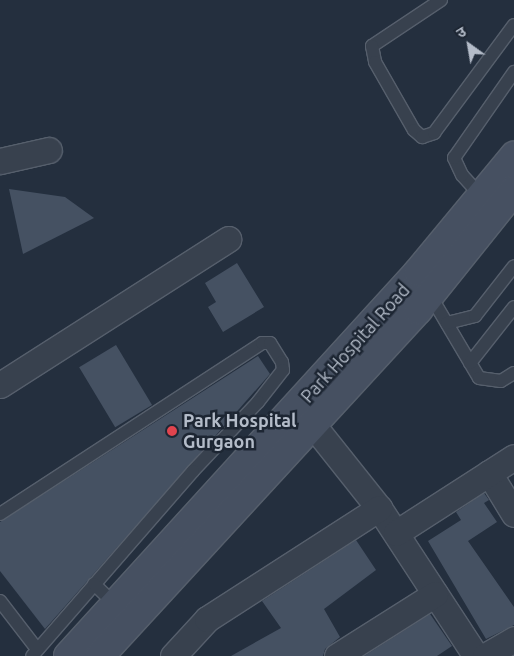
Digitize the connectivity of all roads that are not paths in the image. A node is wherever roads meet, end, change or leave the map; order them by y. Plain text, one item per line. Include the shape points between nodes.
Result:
1 (441, 0) edge
2 (514, 25) edge
3 (514, 72) edge
4 (49, 150) dead end
5 (514, 156) edge
6 (0, 161) edge
7 (514, 190) edge
8 (481, 196) junction
9 (228, 239) dead end
10 (514, 266) edge
11 (430, 295) junction
12 (514, 307) edge
13 (447, 323) junction
14 (470, 363) junction
15 (514, 373) edge
16 (0, 385) edge
17 (305, 415) junction
18 (514, 457) edge
19 (489, 473) junction
20 (379, 508) junction
21 (0, 514) edge
22 (514, 514) edge
23 (396, 533) junction
24 (94, 584) junction
25 (435, 594) junction
26 (0, 602) edge
27 (124, 614) junction
28 (514, 639) edge
29 (35, 653) edge
30 (68, 656) edge
31 (100, 656) edge
32 (173, 656) edge
33 (337, 656) edge
34 (476, 656) edge
35 (485, 656) edge

1 - 2 lane via 372,46 375,62 414,130 422,137 434,133
3 - 8 lane via 454,158 462,175
4 - 6 street
5 - 8 main road, Park Hospital Road
7 - 11 main road, Park Hospital Road
8 - 17 main road, Park Hospital Road
9 - 16 street
10 - 13 lane via 475,316
11 - 13 lane
11 - 17 main road, Park Hospital Road
12 - 14 lane
13 - 14 lane
14 - 15 lane via 479,378 501,381
17 - 20 street
17 - 27 main road, Park Hospital Road
18 - 19 street
19 - 22 street
19 - 23 street
20 - 23 street
20 - 32 street via 207,619
21 - 24 lane via 262,343 270,343 282,362 283,370 277,380
23 - 25 street
24 - 27 lane
24 - 29 lane
25 - 33 street
25 - 34 street
26 - 29 lane
27 - 30 main road, Park Hospital Road
27 - 31 main road, Park Hospital Road
28 - 35 street

